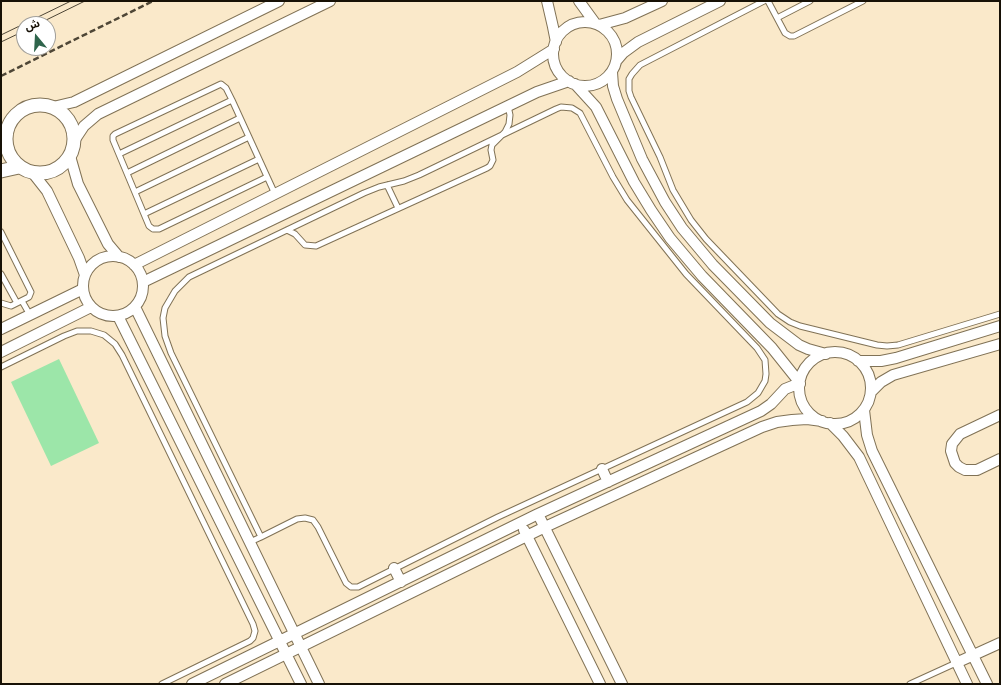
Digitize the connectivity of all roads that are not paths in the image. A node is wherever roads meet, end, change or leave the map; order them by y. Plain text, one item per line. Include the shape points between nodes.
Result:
1 (279, 1) edge
2 (330, 1) edge
3 (547, 1) edge
4 (579, 1) edge
5 (662, 1) edge
6 (720, 1) edge
7 (764, 1) edge
8 (768, 1) edge
9 (810, 1) edge
10 (863, 1) edge
11 (777, 18) junction
12 (597, 24) junction
13 (555, 46) junction
14 (617, 60) junction
15 (612, 72) junction
16 (572, 83) junction
17 (232, 100) junction
18 (508, 106) junction
19 (53, 107) junction
20 (240, 118) junction
21 (502, 135) junction
22 (249, 137) junction
23 (3, 139) edge
24 (74, 141) junction
25 (119, 154) junction
26 (70, 156) junction
27 (259, 159) junction
28 (19, 167) junction
29 (1, 171) edge
30 (32, 172) junction
31 (127, 173) junction
32 (267, 177) junction
33 (387, 185) junction
34 (135, 192) junction
35 (275, 194) junction
36 (398, 208) junction
37 (144, 214) junction
38 (287, 230) junction
39 (1, 232) edge
40 (119, 257) junction
41 (134, 265) junction
42 (1, 274) edge
43 (85, 275) junction
44 (143, 282) junction
45 (83, 289) junction
46 (22, 301) junction
47 (17, 303) junction
48 (1, 304) edge
49 (91, 307) junction
50 (135, 307) junction
51 (1000, 314) edge
52 (30, 315) junction
53 (118, 316) junction
54 (1000, 326) edge
55 (2, 327) edge
56 (1000, 344) edge
57 (1, 352) edge
58 (826, 354) junction
59 (858, 361) junction
60 (1, 367) edge
61 (800, 384) junction
62 (871, 392) junction
63 (864, 410) junction
64 (1000, 415) edge
65 (826, 422) junction
66 (1000, 459) edge
67 (602, 469) junction
68 (608, 482) junction
69 (538, 514) junction
70 (520, 523) junction
71 (545, 527) junction
72 (527, 536) junction
73 (261, 537) junction
74 (250, 542) junction
75 (394, 568) junction
76 (401, 582) junction
77 (294, 634) junction
78 (279, 641) junction
79 (1000, 643) edge
80 (301, 647) junction
81 (286, 654) junction
82 (974, 656) junction
83 (956, 663) junction
84 (918, 682) edge
85 (198, 683) edge
86 (162, 684) edge
87 (225, 684) edge
88 (301, 684) edge
89 (319, 684) edge
90 (600, 684) edge
91 (622, 684) edge
92 (910, 684) edge
93 (967, 684) edge
94 (987, 684) edge

1 - 19 street via 74,102
2 - 24 street via 98,114 84,126
3 - 13 street via 554,27
4 - 12 street
5 - 12 street via 625,18
6 - 14 street via 638,42
7 - 51 lane via 640,66 629,80 629,91 673,190 691,220 778,314 800,326 888,346
8 - 11 lane
9 - 11 lane
10 - 11 lane via 794,36 785,33
12 - 13 street via 579,22 572,25 565,29
12 - 14 street via 612,35 616,43
13 - 16 street via 556,67 564,78
13 - 35 street via 517,72
14 - 15 street
15 - 16 street via 595,84 583,86
15 - 58 street via 617,99 642,159 682,228 713,265 777,329 799,345
16 - 18 street via 545,89
16 - 61 street via 596,106 634,182 670,238 710,284 769,344
17 - 20 lane
17 - 25 lane
17 - 25 lane via 225,86 219,84 115,134 113,140
18 - 21 lane via 510,119
18 - 44 street
19 - 23 street via 38,104 17,113
19 - 24 street via 68,119
20 - 22 lane
20 - 31 lane
21 - 33 lane via 419,175
21 - 36 lane via 492,145 490,166
21 - 67 lane via 561,107 572,108 580,113 612,177 637,214 686,274 758,348 765,360 765,381 753,398
22 - 27 lane
22 - 34 lane
23 - 28 street via 8,154
24 - 26 street
25 - 31 lane
26 - 30 street via 56,169 46,173
26 - 40 street via 78,184 108,244
27 - 32 lane
27 - 37 lane
28 - 29 street
28 - 30 street
30 - 43 street via 47,191 80,258
31 - 34 lane
32 - 35 lane
32 - 37 lane via 159,229 151,228
33 - 36 lane
33 - 38 lane via 364,193
34 - 37 lane
35 - 41 street
36 - 38 lane via 312,246 302,243 295,234
38 - 73 lane via 189,277 169,299 163,318 165,336 171,353
39 - 46 lane via 31,291 29,297
40 - 41 street
40 - 43 street via 103,258 95,262
41 - 44 street
42 - 47 lane
43 - 45 street
44 - 50 street via 140,299
45 - 49 street via 85,299
45 - 52 street
46 - 47 lane
46 - 52 lane
47 - 48 lane via 12,306
49 - 53 street via 99,313
49 - 57 street
50 - 53 street
50 - 74 street
52 - 55 street
53 - 78 street
54 - 59 street via 896,358
56 - 62 street via 893,376 881,382
58 - 59 street via 843,353
58 - 61 street via 809,365
59 - 62 street via 869,377
60 - 86 lane via 77,331 98,333 110,339 119,349 256,631 247,643
61 - 65 street via 800,396 805,407 812,415
61 - 68 street via 785,389 762,411
62 - 63 street
63 - 65 street via 849,421 837,424
63 - 82 street via 872,451
64 - 66 street via 960,434 952,444 951,451 955,463 965,470 977,470
65 - 71 street via 792,420 762,427
65 - 83 street via 846,439 859,457
67 - 68 street
67 - 75 lane
68 - 69 street
69 - 70 street
69 - 71 street
70 - 72 street
70 - 76 street
71 - 72 street
71 - 91 street
72 - 80 street
72 - 90 street
73 - 74 lane
73 - 75 lane via 297,519 309,518 318,526 349,586 358,587
74 - 77 street
75 - 76 street
76 - 77 street
77 - 78 street
77 - 80 street
78 - 81 street
78 - 85 street
79 - 82 street
80 - 81 street
80 - 89 street
81 - 87 street
81 - 88 street
82 - 83 street
82 - 94 street
83 - 84 lane
83 - 93 street
84 - 92 lane

